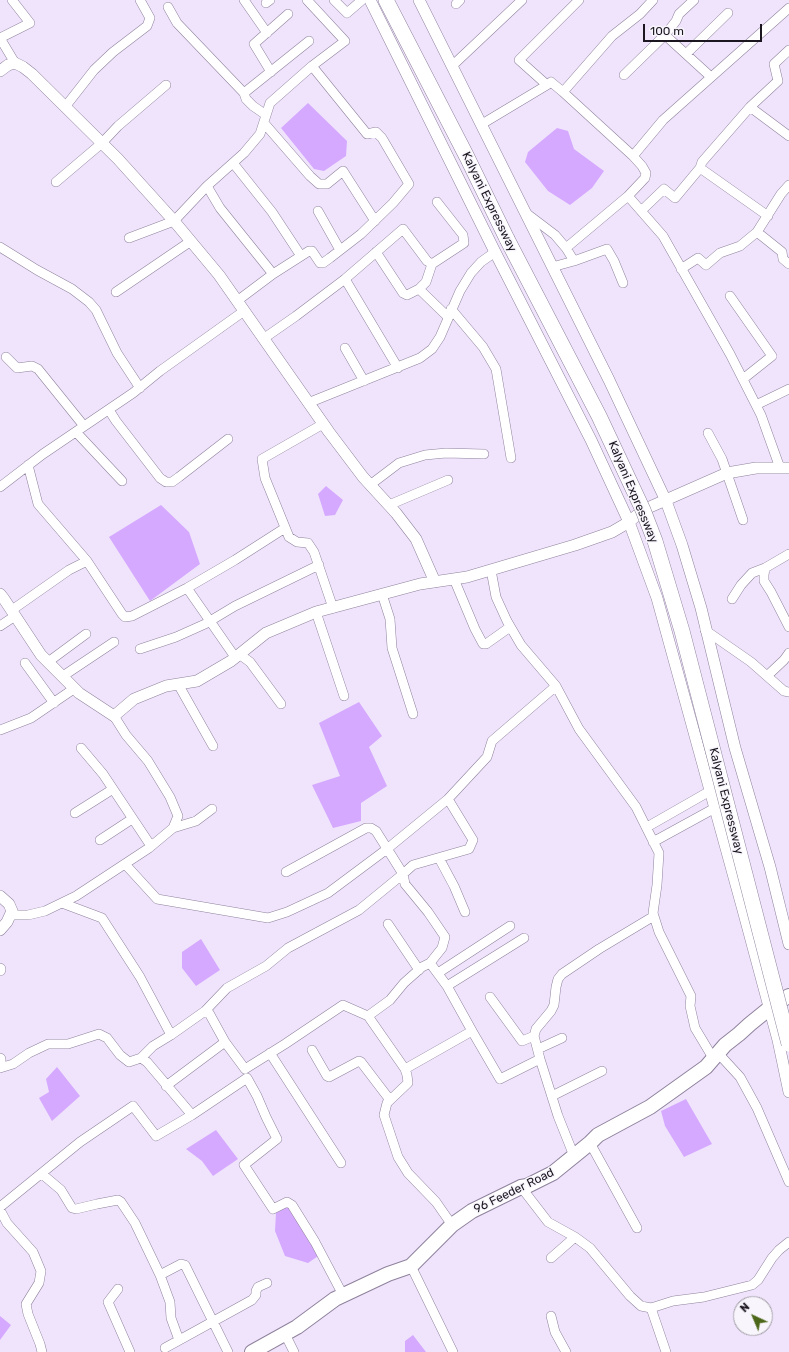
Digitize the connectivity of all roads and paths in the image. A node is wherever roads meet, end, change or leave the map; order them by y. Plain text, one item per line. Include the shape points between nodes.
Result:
1 (12, 0) edge
2 (140, 0) edge
3 (244, 0) edge
4 (307, 0) edge
5 (334, 0) edge
6 (362, 0) edge
7 (370, 0) edge
8 (386, 0) edge
9 (419, 0) edge
10 (522, 0) edge
11 (579, 0) edge
12 (653, 0) edge
13 (694, 0) edge
14 (168, 7) dead end
15 (789, 8) edge
16 (728, 13) dead end
17 (288, 14) dead end
18 (267, 33) junction
19 (665, 35) junction
20 (309, 41) dead end
21 (789, 50) edge
22 (686, 54) junction
23 (14, 63) junction
24 (312, 66) junction
25 (452, 66) junction
26 (1, 69) edge
27 (271, 72) junction
28 (624, 75) dead end
29 (711, 77) junction
30 (166, 85) dead end
31 (547, 85) junction
32 (563, 92) junction
33 (244, 93) junction
34 (65, 107) junction
35 (750, 107) junction
36 (265, 119) junction
37 (482, 124) junction
38 (789, 136) edge
39 (102, 144) junction
40 (633, 156) junction
41 (233, 163) junction
42 (700, 168) junction
43 (56, 182) dead end
44 (789, 185) edge
45 (207, 186) junction
46 (628, 196) junction
47 (437, 202) dead end
48 (318, 211) dead end
49 (641, 211) junction
50 (525, 212) junction
51 (768, 216) junction
52 (174, 221) junction
53 (375, 221) junction
54 (758, 232) junction
55 (129, 238) dead end
56 (191, 241) junction
57 (0, 247) edge
58 (566, 248) junction
59 (340, 250) junction
60 (376, 252) junction
61 (495, 252) junction
62 (301, 256) junction
63 (574, 261) junction
64 (432, 264) junction
65 (789, 264) edge
66 (552, 267) junction
67 (681, 269) junction
68 (273, 274) junction
69 (345, 279) junction
70 (623, 282) dead end
71 (419, 289) junction
72 (116, 292) dead end
73 (730, 296) dead end
74 (237, 301) junction
75 (244, 311) junction
76 (449, 313) junction
77 (263, 339) junction
78 (345, 348) dead end
79 (6, 357) dead end
80 (398, 368) junction
81 (743, 379) junction
82 (364, 381) junction
83 (140, 388) junction
84 (789, 389) edge
85 (308, 403) junction
86 (756, 405) junction
87 (109, 410) junction
88 (323, 424) junction
89 (84, 426) junction
90 (76, 432) junction
91 (708, 433) dead end
92 (228, 439) dead end
93 (484, 454) dead end
94 (511, 458) dead end
95 (28, 466) junction
96 (785, 468) edge
97 (727, 474) junction
98 (448, 480) dead end
99 (122, 481) dead end
100 (370, 485) junction
101 (0, 487) edge
102 (666, 501) junction
103 (389, 505) junction
104 (643, 510) junction
105 (743, 520) dead end
106 (629, 522) junction
107 (285, 528) junction
108 (789, 554) edge
109 (87, 561) junction
110 (318, 565) junction
111 (766, 568) junction
112 (491, 570) junction
113 (454, 579) junction
114 (435, 582) junction
115 (187, 588) junction
116 (0, 594) edge
117 (382, 594) junction
118 (732, 599) dead end
119 (333, 608) junction
120 (316, 612) junction
121 (14, 613) junction
122 (210, 622) junction
123 (0, 626) edge
124 (510, 627) junction
125 (789, 627) edge
126 (705, 630) junction
127 (86, 634) dead end
128 (114, 642) dead end
129 (140, 649) dead end
130 (789, 653) edge
131 (237, 656) junction
132 (48, 662) junction
133 (25, 663) dead end
134 (63, 676) junction
135 (767, 676) junction
136 (178, 684) junction
137 (556, 686) junction
138 (74, 688) junction
139 (789, 692) edge
140 (344, 696) dead end
141 (54, 703) junction
142 (282, 704) dead end
143 (413, 714) dead end
144 (114, 716) junction
145 (0, 730) edge
146 (213, 746) dead end
147 (81, 748) dead end
148 (113, 789) junction
149 (710, 791) junction
150 (448, 799) junction
151 (715, 808) junction
152 (212, 809) dead end
153 (75, 813) dead end
154 (132, 819) junction
155 (647, 827) junction
156 (173, 828) junction
157 (100, 840) dead end
158 (653, 842) junction
159 (151, 846) junction
160 (387, 849) junction
161 (439, 858) junction
162 (125, 864) junction
163 (286, 872) dead end
164 (403, 874) junction
165 (0, 896) edge
166 (62, 903) junction
167 (465, 912) dead end
168 (11, 914) junction
169 (654, 916) junction
170 (388, 924) dead end
171 (510, 926) dead end
172 (0, 930) edge
173 (524, 938) dead end
174 (789, 944) edge
175 (430, 963) junction
176 (419, 970) junction
177 (438, 974) junction
178 (447, 986) junction
179 (490, 997) dead end
180 (787, 997) edge
181 (769, 1009) junction
182 (205, 1011) junction
183 (368, 1016) junction
184 (472, 1031) junction
185 (171, 1034) junction
186 (534, 1036) junction
187 (562, 1038) dead end
188 (225, 1042) junction
189 (789, 1044) edge
190 (538, 1049) junction
191 (312, 1050) dead end
192 (270, 1053) junction
193 (715, 1055) junction
194 (141, 1058) junction
195 (0, 1059) edge
196 (540, 1059) junction
197 (0, 1067) edge
198 (405, 1069) junction
199 (602, 1071) dead end
200 (166, 1086) junction
201 (789, 1092) edge
202 (552, 1096) junction
203 (390, 1100) junction
204 (192, 1116) junction
205 (590, 1143) junction
206 (574, 1156) junction
207 (341, 1163) dead end
208 (42, 1174) junction
209 (789, 1182) edge
210 (521, 1187) junction
211 (0, 1208) edge
212 (452, 1225) junction
213 (637, 1228) dead end
214 (574, 1237) junction
215 (789, 1242) edge
216 (551, 1258) dead end
217 (410, 1266) junction
218 (160, 1275) junction
219 (267, 1283) dead end
220 (118, 1289) dead end
221 (343, 1295) junction
222 (651, 1308) junction
223 (550, 1316) dead end
224 (214, 1321) junction
225 (285, 1334) junction
226 (179, 1340) junction
227 (165, 1348) dead end
228 (42, 1352) edge
229 (130, 1352) edge
230 (228, 1352) edge
231 (252, 1352) edge
232 (294, 1352) edge
233 (452, 1352) edge
234 (566, 1352) edge
235 (666, 1352) edge

1 - 23 street via 30,22 0,38
2 - 34 street via 150,18 147,26 94,70
3 - 18 street
4 - 24 street via 345,41
5 - 6 street via 347,13
7 - 61 street
8 - 104 highway, Kalyani Expressway, bridge via 599,416
9 - 25 street
10 - 25 street
11 - 31 street via 519,60
12 - 32 street via 612,36
13 - 19 street via 679,14
14 - 33 street via 177,23
15 - 29 street
16 - 22 street
17 - 18 street
18 - 27 street via 254,44
19 - 22 street
19 - 28 street
20 - 27 street
21 - 35 street via 774,64 778,81
22 - 29 street
23 - 26 street
23 - 34 street via 24,67
24 - 36 street via 270,103
24 - 53 street via 367,134 376,132 382,138 409,184
25 - 37 street
27 - 33 street
29 - 40 street via 663,120
30 - 39 street via 118,126
31 - 32 street via 551,82
31 - 37 street
32 - 40 street
33 - 36 street
34 - 39 street
35 - 38 street
35 - 42 street via 702,162
36 - 41 street via 260,134
36 - 53 street via 319,184 327,184 343,171
37 - 50 street
39 - 43 street
39 - 52 street
40 - 46 street via 646,173 645,178
41 - 45 street
41 - 62 street via 272,212
42 - 49 street via 675,198 664,189
42 - 51 street
44 - 51 street
45 - 52 street
45 - 68 street via 220,208
46 - 49 street
46 - 58 street
47 - 64 street via 463,235 464,243
48 - 59 street
49 - 67 street via 663,236
50 - 58 street via 555,235
50 - 66 street
51 - 54 street
52 - 55 street
52 - 56 street
53 - 59 street
54 - 65 street via 782,252 783,259
54 - 67 street via 740,246 720,253 706,264 698,258
56 - 72 street
56 - 74 street via 220,275
57 - 83 street via 72,289 89,302
58 - 63 street
59 - 62 street via 323,263 320,263 312,251
60 - 64 street via 403,229
60 - 69 street
60 - 71 street via 403,293 406,295
61 - 76 street via 471,273
61 - 106 street via 591,440
62 - 68 street
63 - 66 street
63 - 70 street via 607,249
64 - 71 street via 426,282
66 - 102 street
67 - 81 street
68 - 74 street
69 - 77 street
69 - 80 street
71 - 76 street
73 - 81 street via 772,356
74 - 75 street
75 - 77 street
75 - 83 street
76 - 80 street via 440,337 432,349 420,358
76 - 94 street via 483,347 496,369
77 - 85 street
78 - 82 street
79 - 89 street via 17,368 32,366 38,369
80 - 82 street
81 - 86 street
82 - 85 street
83 - 87 street
84 - 86 street
85 - 88 street
86 - 96 street
87 - 89 street
87 - 92 street via 160,478 166,482 172,482
88 - 100 street
88 - 107 street via 262,459 265,478
89 - 90 street
90 - 95 street
90 - 99 street
91 - 97 street
93 - 100 street via 425,454 398,463
95 - 101 street
95 - 109 street via 38,504
96 - 97 street via 756,468
97 - 102 street
97 - 105 street
98 - 103 street
100 - 103 street
102 - 104 street
102 - 126 street via 682,545
103 - 114 street via 416,539
104 - 106 street
104 - 189 highway, Kalyani Expressway, bridge via 682,631
106 - 112 street via 612,532 575,545
106 - 149 street via 657,598
107 - 110 street via 289,537 297,542 308,543
107 - 115 street
108 - 111 street
109 - 115 street via 125,617 132,616
109 - 121 street via 69,570
110 - 119 street
110 - 122 street via 235,606
111 - 118 street via 752,573
111 - 125 street via 764,581
112 - 113 street
112 - 124 street via 496,597
113 - 114 street
113 - 124 street via 484,645
114 - 117 street
115 - 122 street
116 - 121 street
117 - 119 street
117 - 143 street via 390,619 392,648
119 - 120 street
120 - 131 street via 266,633
120 - 140 street
121 - 123 street
121 - 132 street
122 - 129 street
122 - 131 street
124 - 137 street via 521,645
126 - 135 street
126 - 174 street
127 - 132 street
128 - 134 street
130 - 135 street
131 - 136 street via 197,681
131 - 142 street via 250,662
132 - 134 street
133 - 141 street
134 - 138 street
135 - 139 street via 784,691
136 - 144 street via 134,699
136 - 146 street
137 - 150 street via 492,741 487,757
137 - 155 street via 579,729 636,807
138 - 141 street
138 - 144 street
141 - 145 street via 31,718
144 - 156 street via 148,761 170,797 178,816
147 - 148 street
148 - 153 street
148 - 154 street
149 - 151 street
149 - 155 street
150 - 160 street
150 - 161 street via 473,840 469,849
151 - 158 street
151 - 181 street
152 - 156 street via 196,821
154 - 157 street
154 - 159 street
155 - 158 street
156 - 159 street
158 - 169 street via 659,853
159 - 162 street
160 - 162 street via 328,893 288,912 268,918 157,899
160 - 163 street via 376,831 366,828
160 - 164 street
161 - 164 street via 413,865
161 - 167 street
162 - 166 street
164 - 175 street via 405,884 445,938 442,948
164 - 182 street via 359,910 288,948 266,966 227,988
165 - 168 street via 9,904
166 - 168 street via 28,915
166 - 185 street via 102,918 140,977
168 - 172 street
169 - 186 street via 562,974 556,986 552,1011
169 - 193 street via 659,932 691,996 690,1006 695,1028
170 - 176 street
171 - 177 street
173 - 178 street
175 - 176 street
175 - 177 street
176 - 183 street via 390,1000
177 - 178 street
178 - 184 street
179 - 186 street via 522,1041
180 - 181 main road, 96 Feeder Road
181 - 193 main road, 96 Feeder Road
181 - 201 street
182 - 185 street
182 - 188 street via 209,1013
183 - 192 street via 343,1005
183 - 198 street
184 - 196 street via 500,1079
184 - 198 street
185 - 194 street
186 - 190 street
187 - 190 street
188 - 192 street via 244,1069
188 - 200 street
190 - 196 street
191 - 203 street via 329,1077 361,1062
192 - 207 street
193 - 205 main road, 96 Feeder Road via 706,1067 670,1093 598,1135
193 - 209 street via 740,1077 757,1108
194 - 197 street via 129,1062 107,1038 99,1034 68,1044 48,1044 28,1053 13,1064
194 - 200 street
195 - 197 street
196 - 202 street
198 - 203 street via 408,1083
199 - 202 street
200 - 204 street
202 - 206 street
203 - 212 street via 384,1115 398,1157 408,1173 436,1202
204 - 208 street via 156,1136 133,1106 80,1142
204 - 221 street via 247,1078 277,1138 244,1165 273,1209 287,1202 296,1210
205 - 206 main road, 96 Feeder Road
205 - 213 street
206 - 210 main road, 96 Feeder Road via 553,1173
208 - 211 street
208 - 218 street via 61,1190 72,1208 118,1200 121,1202
210 - 212 main road, 96 Feeder Road via 472,1211
210 - 214 street via 548,1222
211 - 228 street via 7,1223 33,1252 41,1271 39,1283 26,1304
212 - 217 main road, 96 Feeder Road
214 - 216 street
214 - 222 street via 590,1248 630,1296 641,1306
215 - 222 street via 775,1254 752,1285
217 - 221 main road, 96 Feeder Road
217 - 233 street
218 - 224 street via 181,1264 185,1265
218 - 226 street via 170,1302 171,1318
219 - 224 street via 258,1287 252,1300
220 - 229 street via 108,1302
221 - 225 main road, 96 Feeder Road
222 - 235 street
223 - 234 street
224 - 226 street
224 - 230 street
225 - 231 main road, 96 Feeder Road
225 - 232 street
226 - 227 street

